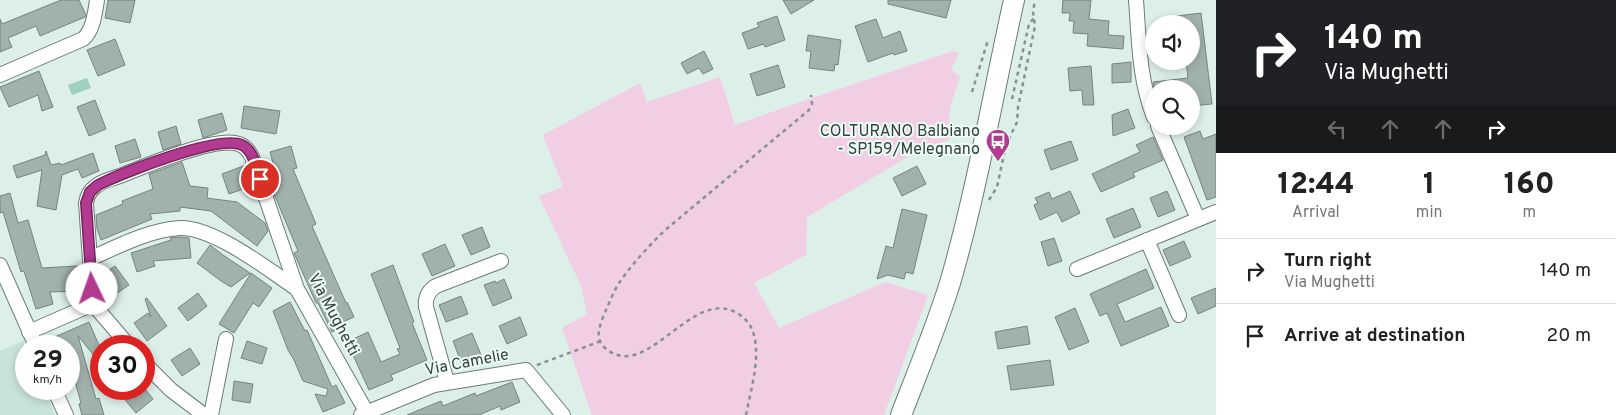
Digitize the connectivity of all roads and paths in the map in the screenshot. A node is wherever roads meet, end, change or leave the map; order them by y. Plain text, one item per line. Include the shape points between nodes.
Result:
1 (97, 0) edge
2 (1136, 0) edge
3 (1011, 4) edge
4 (1034, 18) dead end
5 (990, 34) dead end
6 (0, 75) edge
7 (1145, 88) edge
8 (972, 92) dead end
9 (811, 95) dead end
10 (1012, 99) dead end
11 (1162, 135) edge
12 (1216, 212) edge
13 (1198, 219) junction
14 (1147, 240) junction
15 (90, 258) junction
16 (502, 260) dead end
17 (0, 265) edge
18 (1077, 269) dead end
19 (297, 289) junction
20 (93, 304) junction
21 (1179, 315) dead end
22 (29, 332) junction
23 (30, 335) edge
24 (120, 335) edge
25 (226, 339) dead end
26 (600, 341) junction
27 (526, 370) junction
28 (155, 374) edge
29 (447, 382) junction
30 (59, 400) edge
31 (364, 414) edge
32 (66, 415) edge
33 (204, 415) edge
34 (211, 415) edge
35 (563, 415) edge
36 (746, 415) edge
37 (901, 415) edge

1 - 6 street via 90,28 83,40
2 - 7 street
3 - 37 street via 972,198 954,268
4 - 10 path via 1029,24
5 - 8 path
9 - 26 path via 809,110 664,231 635,262 618,284 600,324
11 - 13 street
12 - 13 street
13 - 14 street
14 - 18 street
14 - 21 street
15 - 19 street via 146,236 172,229 189,229 223,241
15 - 19 street, Via Mughetti via 86,203 95,186 201,148 231,143 244,146 254,160
15 - 20 street
16 - 29 street via 436,286 427,296 428,315
17 - 22 street
19 - 31 street, Via Mughetti
20 - 22 street
20 - 24 street
22 - 23 street
25 - 34 street
26 - 27 path
26 - 36 path via 615,355 630,356 644,351 707,310 722,308 736,312 746,319 754,333 757,350
27 - 29 street, Via Camelie
27 - 35 street
28 - 33 street
29 - 31 street, Via Camelie
30 - 32 street

